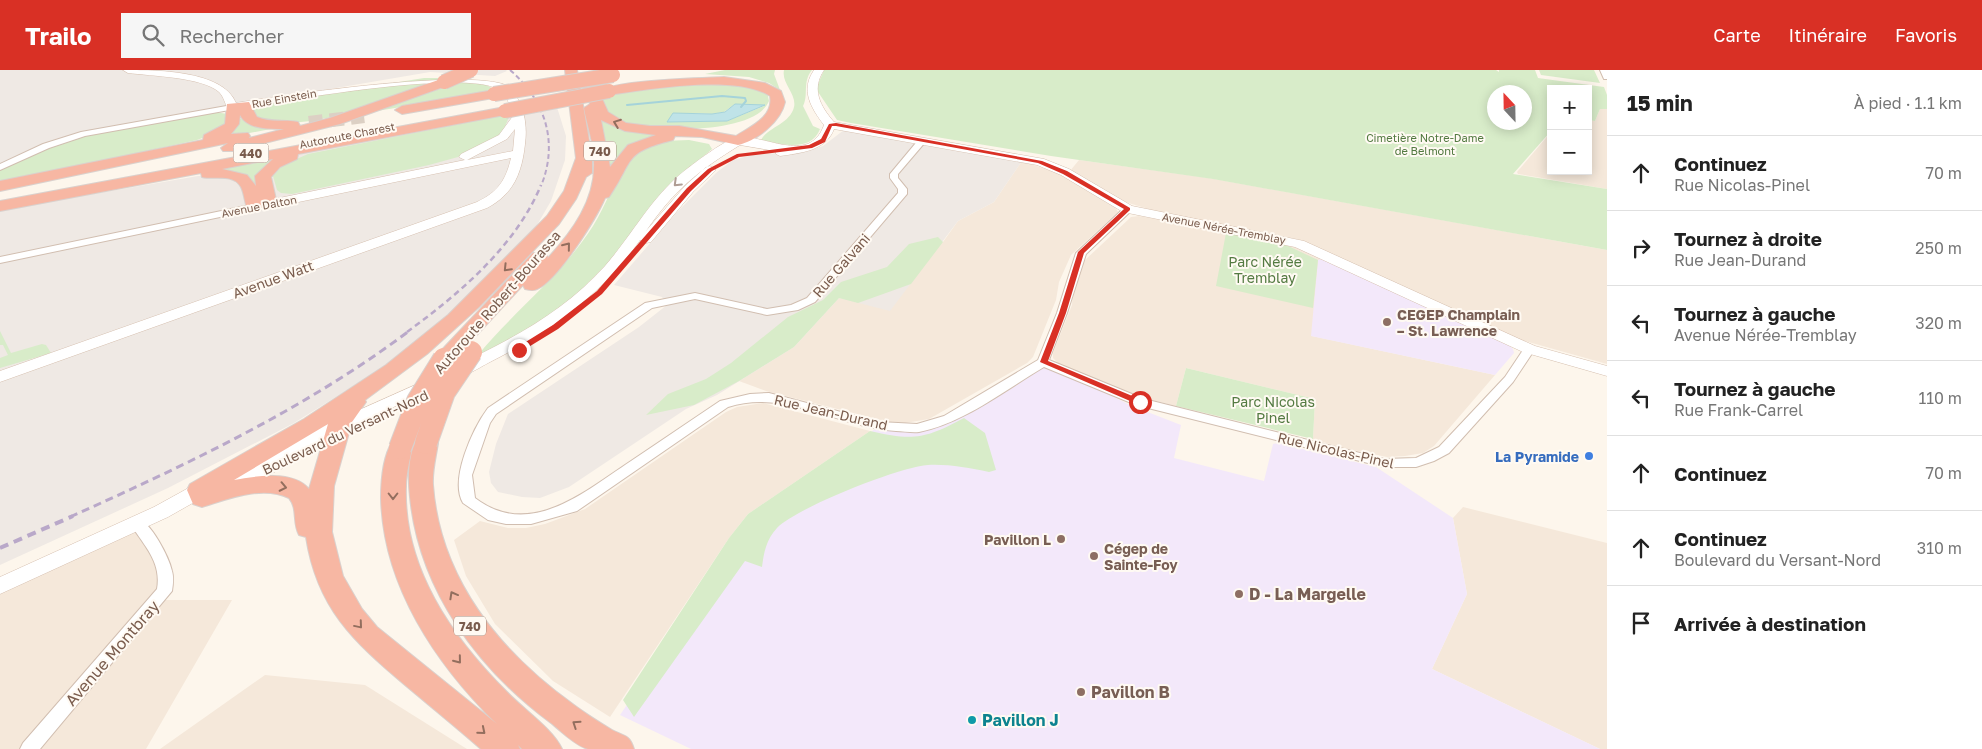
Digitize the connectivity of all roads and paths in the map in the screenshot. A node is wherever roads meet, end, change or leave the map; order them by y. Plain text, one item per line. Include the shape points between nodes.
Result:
1 (128, 70) edge
2 (471, 70) edge
3 (565, 70) edge
4 (668, 70) edge
5 (693, 70) edge
6 (716, 70) edge
7 (819, 70) edge
8 (1604, 70) edge
9 (580, 71) edge
10 (1607, 77) edge
11 (187, 78) junction
12 (779, 78) dead end
13 (611, 82) junction
14 (238, 99) junction
15 (576, 102) junction
16 (777, 102) junction
17 (500, 103) junction
18 (364, 116) tunnel mouth
19 (519, 116) junction
20 (830, 125) junction
21 (415, 128) junction
22 (665, 130) junction
23 (922, 140) junction
24 (739, 148) junction
25 (792, 150) junction
26 (519, 153) junction
27 (584, 158) junction
28 (0, 167) edge
29 (88, 168) junction
30 (379, 182) junction
31 (0, 186) edge
32 (0, 193) edge
33 (0, 200) edge
34 (0, 206) edge
35 (262, 206) junction
36 (1128, 209) junction
37 (582, 227) junction
38 (0, 260) edge
39 (1529, 349) junction
40 (1043, 362) junction
41 (402, 364) junction
42 (1607, 371) edge
43 (0, 377) edge
44 (492, 411) joint
45 (338, 430) junction
46 (413, 445) junction
47 (200, 494) junction
48 (137, 523) junction
49 (332, 584) junction
50 (0, 586) edge
51 (29, 749) edge
52 (504, 749) edge
53 (546, 749) edge
54 (618, 749) edge

1 - 11 street
2 - 32 highway, bridge via 378,108 289,133
3 - 15 highway
4 - 13 highway
5 - 13 highway
6 - 13 highway
7 - 20 street via 812,82 812,95
8 - 10 street
9 - 15 highway, Autoroute Robert-Bourassa / 740
22 -> 9 highway via 631,127 608,119
9 - 37 highway, Autoroute Robert-Bourassa / 740 via 602,160 595,202
11 - 14 street via 223,89
11 - 14 street via 218,81
12 - 24 highway via 788,101 786,110 777,122
13 - 16 highway via 730,77 765,84 775,93
13 - 17 highway, bridge
13 - 17 highway, bridge
14 - 19 street, Rue Einstein via 445,76 473,78 498,85 507,93
14 - 28 street, Rue Einstein via 84,134 46,146
14 - 29 highway via 233,124 215,136
14 - 29 highway via 249,117 260,122 309,124
15 - 27 highway, Autoroute Robert-Bourassa / 740
16 - 22 highway via 762,117 744,124 714,129
16 - 24 highway via 770,118
17 - 18 highway
17 - 21 highway
17 - 32 highway, Autoroute Charest / 440
17 - 33 highway, Autoroute Charest / 440
19 - 26 street, Rue Einstein via 522,136
19 - 30 street via 503,137 476,153
20 - 23 street, Avenue Nérée-Tremblay
20 - 25 street via 828,134 820,142
21 - 34 highway
21 - 35 highway via 321,147 280,161 263,176
22 - 24 highway via 702,133
23 - 36 street, Avenue Nérée-Tremblay via 1045,164
23 - 44 street, Rue Galvani via 894,174 903,189 902,194 808,302 788,310 767,312 695,296 649,305
24 - 25 street
24 - 25 street via 766,152
24 - 37 highway via 703,138 680,136 634,146 624,155
24 - 45 street, Boulevard du Versant-Nord via 685,194 606,286 556,327 489,365
24 -> 45 street, Boulevard du Versant-Nord via 700,164 674,186 604,275 561,314 484,359
26 - 30 street, Avenue Dalton
26 - 43 street, Avenue Watt via 506,190 488,202
27 -> 41 highway via 574,186 554,220 467,309
27 - 46 highway, Autoroute Robert-Bourassa / 740, bridge via 584,181 578,199 556,236 444,359 418,399 407,423
29 - 31 highway
30 - 35 street, Avenue Dalton
34 - 35 highway via 149,181 213,174 232,175 246,181
35 - 38 street, Avenue Dalton
36 - 39 street, Avenue Nérée-Tremblay via 1299,244
36 - 40 street via 1081,252
46 -> 37 highway, Autoroute Robert-Bourassa / 740, bridge via 471,352
39 - 40 street, Rue Nicolas-Pinel via 1509,379 1448,446 1431,459 1404,465 1140,402
39 - 42 street, Avenue Nérée-Tremblay
40 - 44 street, Rue Jean-Durand via 948,419 917,428 879,426 765,396 738,399 724,404 572,507 518,521 480,511 468,500 465,475 484,422
41 - 45 highway via 346,410
41 - 47 highway via 319,421
45 - 47 street, Boulevard du Versant-Nord
45 - 49 highway via 323,480 317,520 322,556
46 -> 53 highway, Autoroute Robert-Bourassa / 740 via 394,467 396,532 403,559 424,608 457,660 484,691
54 -> 46 highway, Autoroute Robert-Bourassa / 740 via 602,742 537,695 506,668 468,623 442,575 426,522
47 - 48 street, Boulevard du Versant-Nord
47 -> 49 highway via 263,485 282,486 298,492 306,504 313,559
48 - 50 street, Boulevard du Versant-Nord
48 - 51 street, Avenue Montbray via 166,571 164,591
49 -> 52 highway via 346,609 368,635

